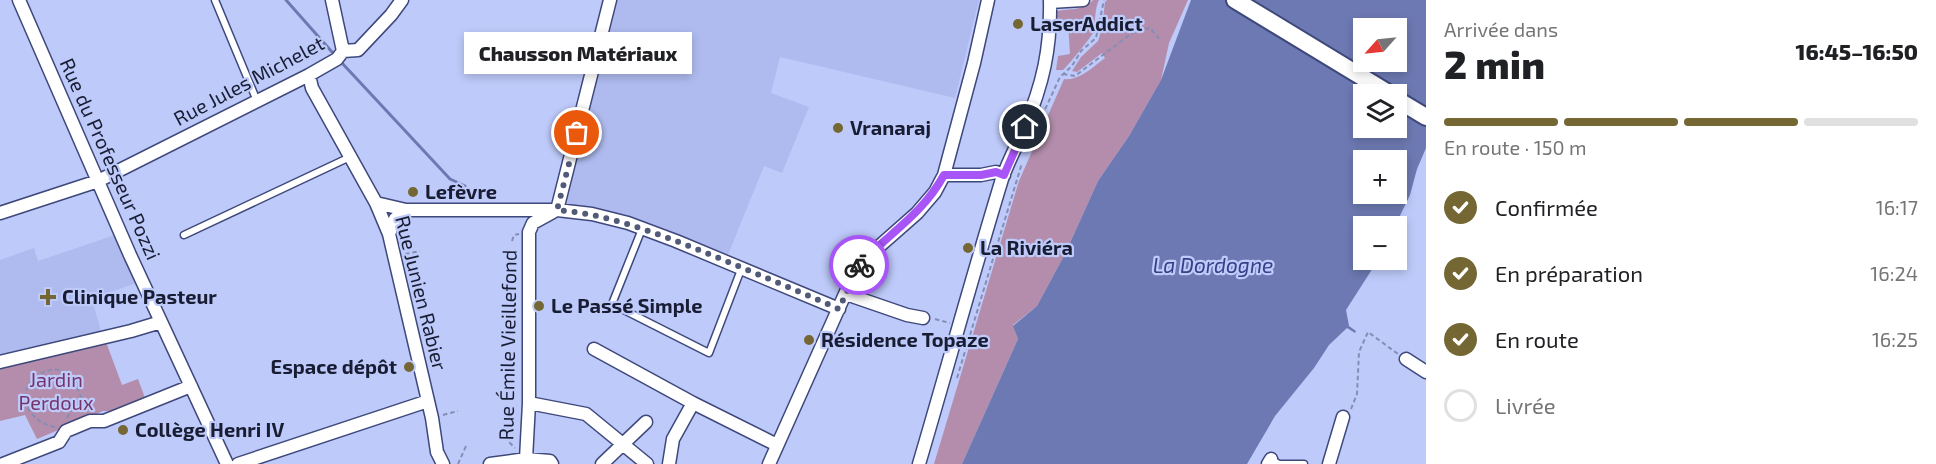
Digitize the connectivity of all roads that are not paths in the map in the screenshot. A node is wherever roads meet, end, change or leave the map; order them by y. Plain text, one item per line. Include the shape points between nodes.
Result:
1 (19, 0) edge
2 (215, 0) edge
3 (332, 0) edge
4 (402, 0) edge
5 (610, 0) edge
6 (988, 0) edge
7 (1083, 0) edge
8 (1235, 0) edge
9 (1050, 1) edge
10 (343, 51) junction
11 (309, 75) junction
12 (1374, 84) edge
13 (257, 101) junction
14 (1407, 106) edge
15 (1426, 117) edge
16 (350, 157) junction
17 (944, 175) junction
18 (1004, 175) junction
19 (98, 181) junction
20 (376, 203) junction
21 (406, 210) junction
22 (511, 210) junction
23 (557, 210) junction
24 (0, 213) edge
25 (642, 228) junction
26 (529, 232) junction
27 (389, 234) junction
28 (184, 236) dead end
29 (742, 267) junction
30 (846, 294) junction
31 (839, 309) junction
32 (923, 318) road end
33 (161, 322) junction
34 (594, 349) dead end
35 (1406, 359) road end
36 (0, 362) edge
37 (1426, 372) edge
38 (191, 386) junction
39 (428, 401) junction
40 (529, 403) junction
41 (693, 403) junction
42 (1342, 417) road end
43 (646, 422) dead end
44 (623, 444) junction
45 (777, 445) junction
46 (526, 459) junction
47 (1270, 462) edge
48 (3, 464) edge
49 (227, 464) edge
50 (238, 464) edge
51 (443, 464) edge
52 (490, 464) edge
53 (552, 464) edge
54 (602, 464) edge
55 (647, 464) edge
56 (669, 464) edge
57 (769, 464) edge
58 (918, 464) edge
59 (1304, 464) edge
60 (1329, 464) edge

1 - 19 street, Rue du Professeur Pozzi
2 - 13 lane
3 - 10 street
4 - 10 street, Rue Jules Michelet via 358,50
5 - 23 street
6 - 17 street
7 - 9 street
8 - 12 main road
9 - 18 street via 1047,58 1041,84
10 - 11 street, Rue Jules Michelet
11 - 13 street, Rue Jules Michelet
11 - 16 street, Rue Junien Rabier via 312,88
13 - 19 street, Rue Jules Michelet
14 - 15 main road
16 - 20 street, Rue Junien Rabier
16 - 28 lane
17 - 18 street
17 - 30 street via 917,213 858,266
18 - 58 street
19 - 24 street, Rue Jules Michelet
19 - 33 street, Rue du Professeur Pozzi
20 - 21 street
20 - 27 street, Rue Junien Rabier
21 - 22 street
21 - 27 street via 395,219
22 - 23 street
22 - 26 street, Rue Émile Vieillefond
23 - 25 street via 592,214
23 - 26 street, Rue Émile Vieillefond via 533,223
25 - 29 street
25 - 29 lane via 612,304 709,353
26 - 40 street, Rue Émile Vieillefond
27 - 39 street, Rue Junien Rabier
29 - 31 street
30 - 31 street
30 - 32 street
31 - 45 street
33 - 36 street
33 - 38 street, Rue du Professeur Pozzi
34 - 41 street
35 - 37 street
38 - 48 street via 104,421 90,421 66,431 59,442
38 - 49 street, Rue du Professeur Pozzi
39 - 50 street
39 - 51 street, Rue Junien Rabier via 437,452
40 - 44 street via 586,414
40 - 46 street, Rue Émile Vieillefond
41 - 45 street
41 - 56 street via 673,439
42 - 60 street
43 - 44 street
44 - 54 street
44 - 55 street
45 - 57 street
46 - 52 street
46 - 53 street
47 - 59 lane

